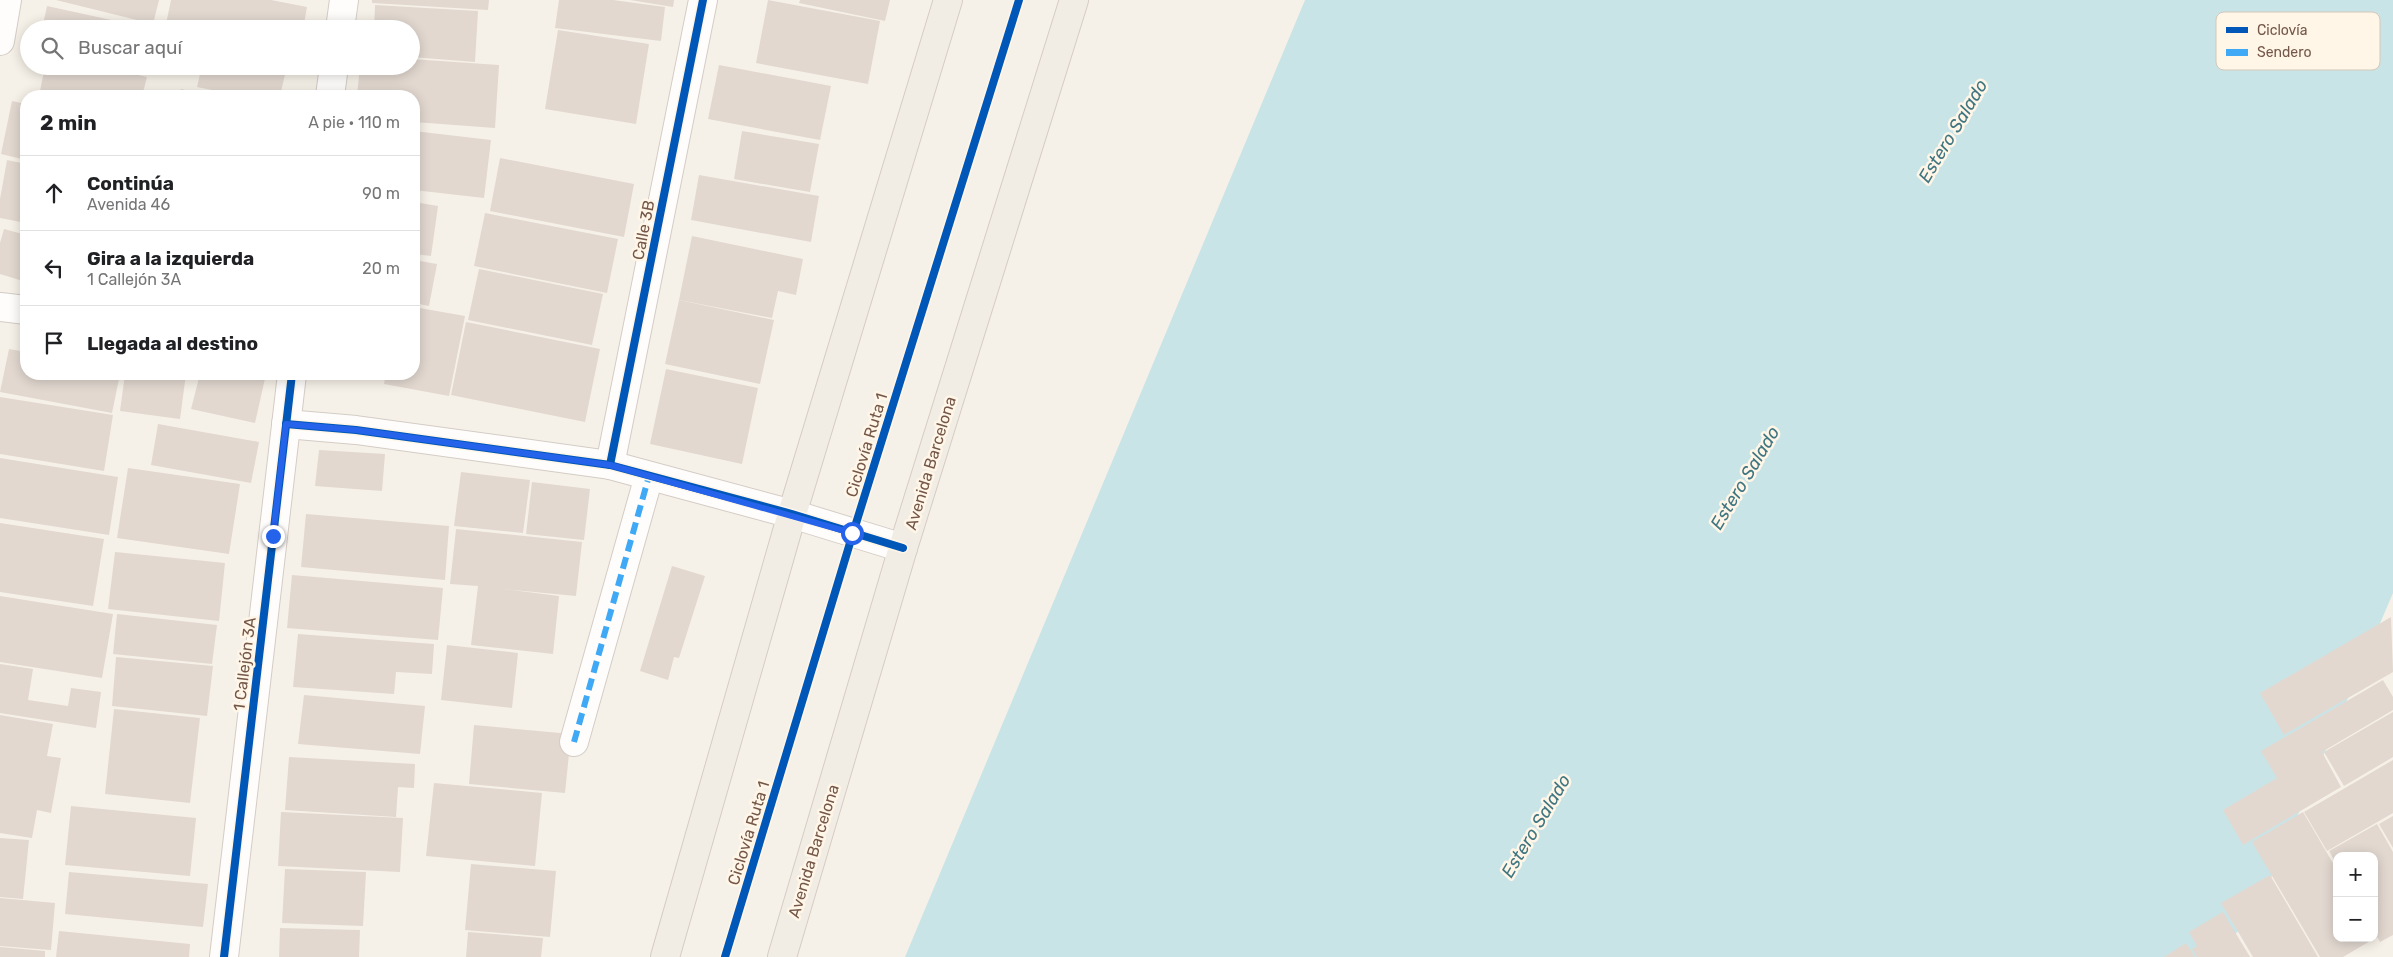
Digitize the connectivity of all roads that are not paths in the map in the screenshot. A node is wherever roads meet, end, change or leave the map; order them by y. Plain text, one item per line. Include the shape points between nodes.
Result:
1 (7, 0) edge
2 (344, 0) edge
3 (703, 0) edge
4 (948, 0) edge
5 (1074, 0) edge
6 (341, 20) edge
7 (0, 41) edge
8 (333, 75) edge
9 (331, 90) edge
10 (0, 307) edge
11 (20, 309) edge
12 (291, 380) edge
13 (286, 424) junction
14 (610, 465) junction
15 (649, 476) junction
16 (792, 514) junction
17 (903, 548) junction
18 (574, 742) dead end
19 (224, 957) edge
20 (665, 957) edge
21 (782, 957) edge

1 - 7 street
2 - 6 street
3 - 14 street, Calle 3B
4 - 16 main road
5 - 17 main road, Avenida Barcelona
8 - 9 street
10 - 11 street
12 - 13 street, 1 Callejón 3A
13 - 14 street via 356,430
13 - 19 street, 1 Callejón 3A
14 - 15 street
15 - 16 street
15 - 18 street
16 - 17 street
16 - 20 main road
17 - 21 main road, Avenida Barcelona

